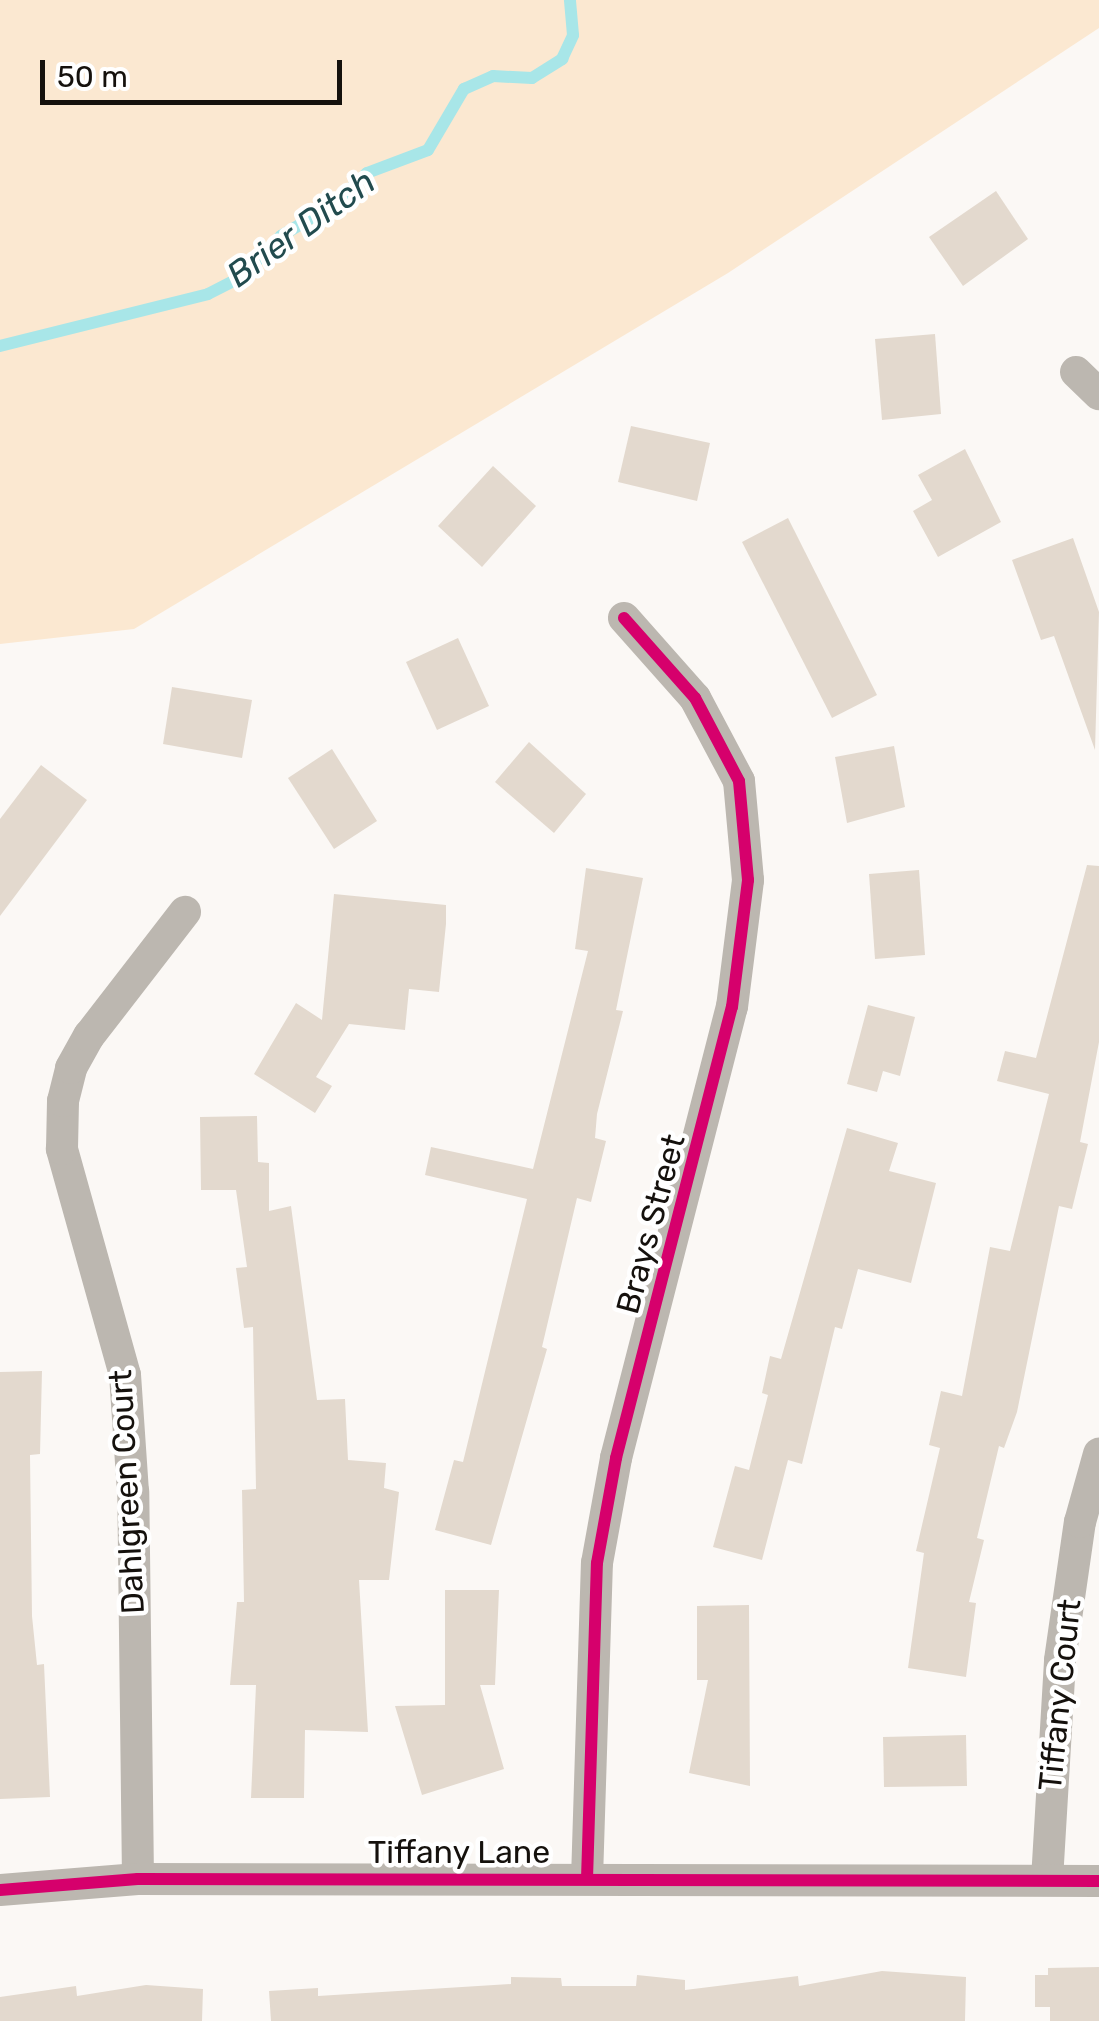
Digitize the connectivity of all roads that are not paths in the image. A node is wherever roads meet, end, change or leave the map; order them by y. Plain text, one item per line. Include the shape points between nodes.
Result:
1 (624, 618) dead end
2 (185, 912) dead end
3 (1099, 1454) edge
4 (138, 1879) junction
5 (587, 1879) junction
6 (1047, 1880) junction
7 (1099, 1881) edge
8 (0, 1890) edge

1 - 5 street, Brays Street via 695,698 739,781 748,880 728,1027 616,1458 597,1563
2 - 4 street, Dahlgreen Court via 89,1036 70,1068 64,1101 62,1149 125,1376 134,1492
3 - 6 street, Tiffany Court via 1080,1522 1060,1660
4 - 5 street, Tiffany Lane
4 - 8 street, Tiffany Lane
5 - 6 street, Tiffany Lane
6 - 7 street, Tiffany Lane

